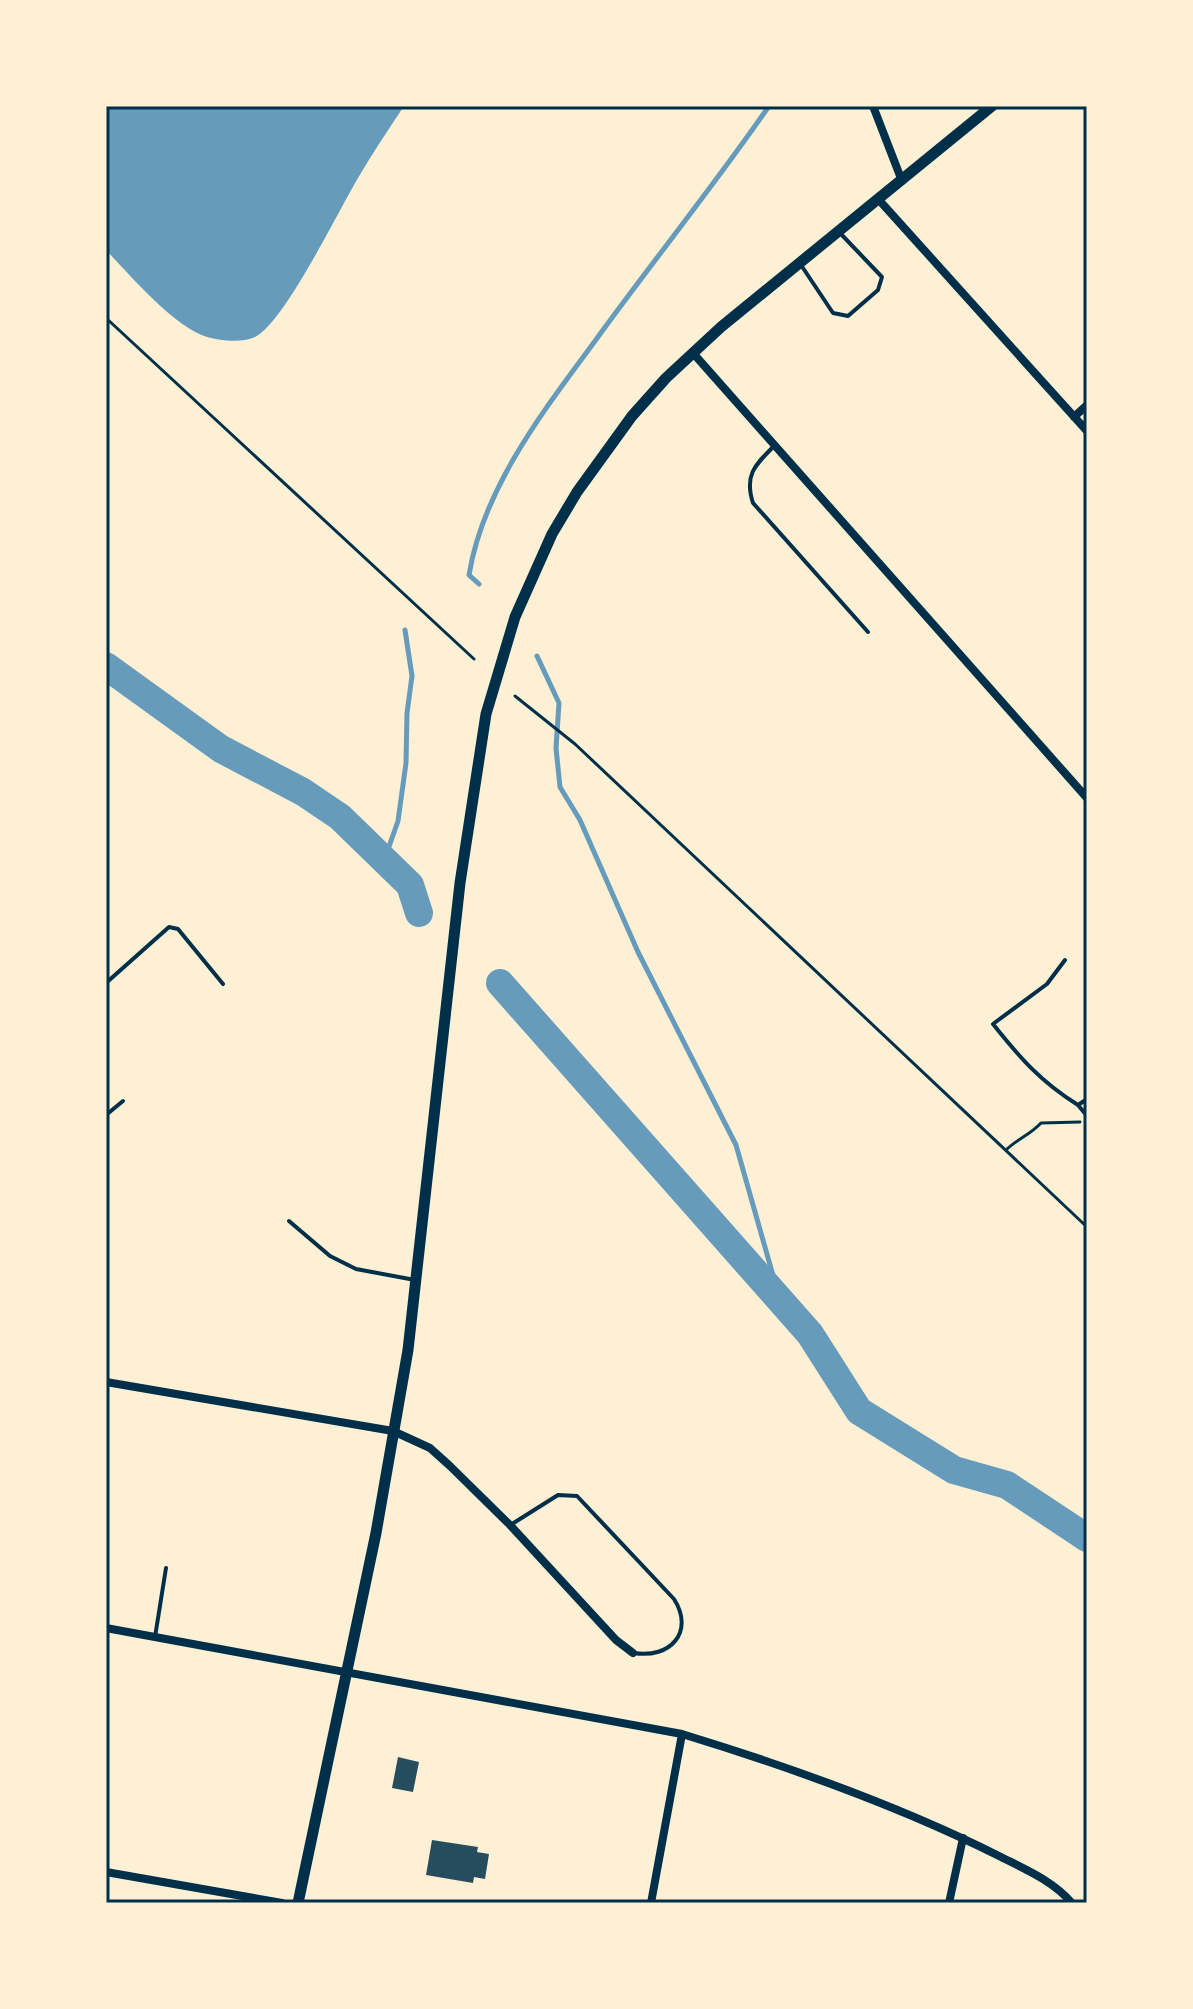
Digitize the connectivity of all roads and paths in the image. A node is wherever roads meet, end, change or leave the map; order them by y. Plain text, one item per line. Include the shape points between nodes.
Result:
1 (873, 106) edge
2 (992, 106) edge
3 (902, 181) junction
4 (879, 200) junction
5 (839, 231) junction
6 (799, 263) junction
7 (106, 318) edge
8 (693, 353) junction
9 (1087, 405) edge
10 (1074, 417) junction
11 (1087, 431) edge
12 (776, 444) junction
13 (868, 632) dead end
14 (474, 659) dead end
15 (515, 696) dead end
16 (1087, 798) edge
17 (1065, 960) dead end
18 (106, 983) edge
19 (223, 984) dead end
20 (1087, 1099) edge
21 (123, 1101) dead end
22 (1078, 1105) junction
23 (106, 1115) edge
24 (1087, 1118) edge
25 (1005, 1151) junction
26 (289, 1221) dead end
27 (1087, 1227) edge
28 (417, 1280) junction
29 (106, 1382) edge
30 (393, 1431) junction
31 (510, 1525) junction
32 (166, 1568) dead end
33 (106, 1628) edge
34 (155, 1637) junction
35 (633, 1653) joint
36 (346, 1672) junction
37 (682, 1734) junction
38 (963, 1838) junction
39 (106, 1872) edge
40 (282, 1903) edge
41 (298, 1903) edge
42 (651, 1903) edge
43 (949, 1903) edge
44 (1072, 1903) edge

1 - 3 street
2 - 3 main road
3 - 4 main road
4 - 5 main road
4 - 10 street
5 - 6 main road
5 - 6 lane via 882,277 878,290 848,316 833,313
6 - 8 main road
7 - 14 path
8 - 12 street
8 - 28 main road via 632,416 577,492 531,578 500,661 486,714 460,883
9 - 10 street
10 - 11 street
12 - 13 lane via 756,464 747,485 753,503
12 - 16 street
15 - 25 path via 575,744
17 - 22 lane via 1047,984 993,1024 1029,1069
18 - 19 lane via 169,927 178,929
20 - 22 lane
21 - 23 lane
22 - 24 lane
24 - 25 path via 1041,1123
25 - 27 path
26 - 28 lane via 330,1256 356,1269
28 - 30 main road
29 - 30 street
30 - 31 street via 430,1448
30 - 36 main road
31 - 35 street
31 - 35 lane via 558,1495 577,1496 683,1612 682,1631 673,1644 659,1653
32 - 34 lane
33 - 34 street
34 - 36 street
36 - 37 street
36 - 41 main road
37 - 38 street
37 - 42 street
38 - 43 street
38 - 44 street via 1045,1880
39 - 40 street

